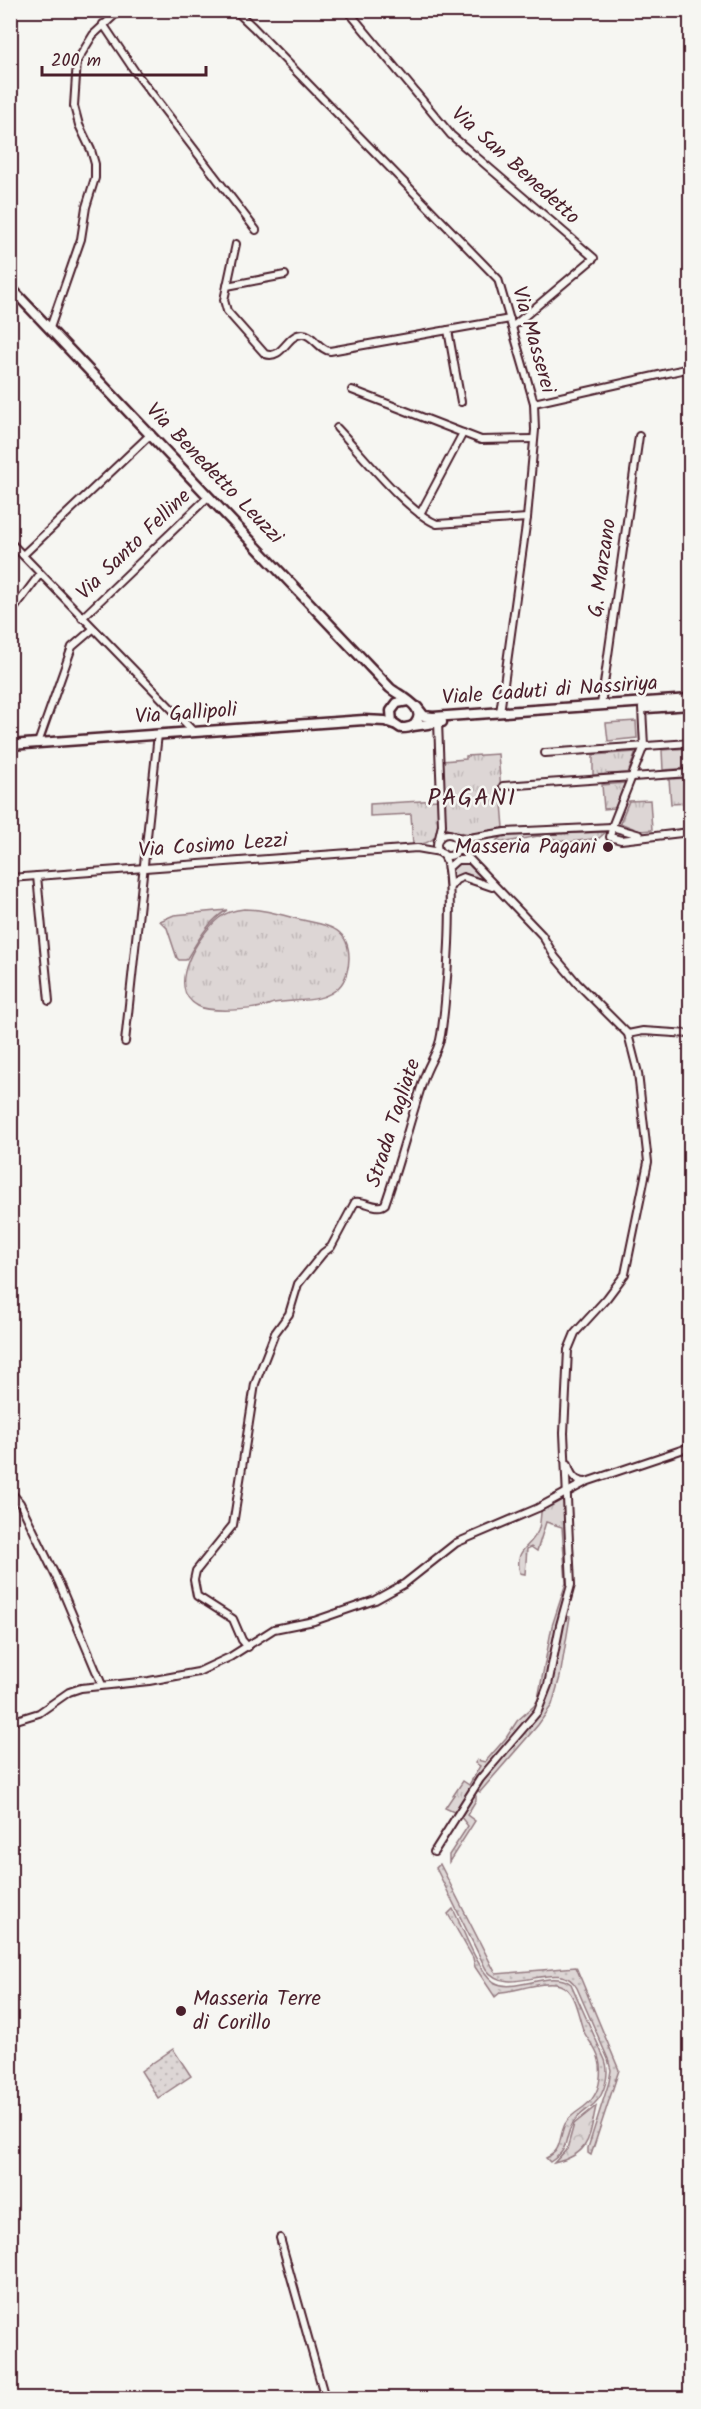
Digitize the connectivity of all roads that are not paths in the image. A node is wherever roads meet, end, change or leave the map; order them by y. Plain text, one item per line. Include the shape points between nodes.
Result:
1 (120, 10) edge
2 (235, 10) edge
3 (349, 12) edge
4 (103, 24) junction
5 (256, 230) dead end
6 (236, 244) dead end
7 (285, 275) dead end
8 (227, 286) junction
9 (10, 287) edge
10 (511, 323) junction
11 (50, 328) junction
12 (448, 330) junction
13 (690, 368) edge
14 (352, 390) dead end
15 (461, 402) dead end
16 (534, 403) junction
17 (337, 428) dead end
18 (463, 433) junction
19 (151, 434) junction
20 (639, 435) dead end
21 (534, 439) junction
22 (209, 496) junction
23 (420, 514) junction
24 (527, 518) junction
25 (10, 542) edge
26 (23, 555) junction
27 (40, 574) junction
28 (10, 614) edge
29 (82, 618) junction
30 (93, 629) junction
31 (390, 688) junction
32 (690, 699) edge
33 (408, 701) junction
34 (601, 705) junction
35 (690, 705) edge
36 (393, 707) junction
37 (416, 707) junction
38 (642, 708) junction
39 (500, 712) junction
40 (364, 720) junction
41 (438, 722) junction
42 (394, 724) junction
43 (413, 726) junction
44 (194, 732) junction
45 (158, 734) junction
46 (690, 742) edge
47 (38, 743) junction
48 (10, 745) edge
49 (644, 746) junction
50 (545, 753) dead end
51 (690, 773) edge
52 (632, 778) junction
53 (503, 786) dead end
54 (442, 825) junction
55 (612, 827) junction
56 (690, 832) edge
57 (446, 834) junction
58 (644, 836) junction
59 (456, 837) junction
60 (473, 838) junction
61 (439, 840) junction
62 (459, 847) junction
63 (417, 848) junction
64 (441, 853) junction
65 (452, 855) junction
66 (469, 860) junction
67 (144, 867) junction
68 (448, 868) junction
69 (37, 876) junction
70 (10, 878) edge
71 (450, 887) junction
72 (496, 889) junction
73 (49, 1001) dead end
74 (628, 1034) junction
75 (690, 1034) edge
76 (125, 1042) dead end
77 (690, 1447) edge
78 (565, 1455) junction
79 (586, 1482) junction
80 (10, 1491) edge
81 (567, 1491) junction
82 (248, 1647) junction
83 (102, 1685) junction
84 (10, 1722) edge
85 (434, 1852) dead end
86 (280, 2238) dead end
87 (325, 2398) edge

1 - 4 street
2 - 10 street, Via Masserei via 498,279
3 - 10 street, Via San Benedetto via 451,135 594,258
4 - 5 street
4 - 11 street via 77,61 74,106 91,150 95,178 81,239
6 - 8 street
7 - 8 street
8 - 12 street via 227,311 269,356 300,334 330,351
9 - 11 main road, Via Benedetto Leuzzi
10 - 12 street
10 - 16 street, Via Masserei
11 - 19 main road, Via Benedetto Leuzzi
12 - 15 street
13 - 16 street
14 - 18 street
16 - 21 street, Via Masserei
17 - 23 street
18 - 21 street via 481,441
18 - 23 street
19 - 22 main road, Via Benedetto Leuzzi
19 - 26 street
20 - 34 street, G. Marzano
21 - 24 street, Via Masserei
22 - 29 street, Via Santo Felline
22 - 31 main road, Via Benedetto Leuzzi
23 - 24 street via 436,524
24 - 39 street, Via Masserei
25 - 26 street
26 - 27 street
27 - 28 street
27 - 29 street
29 - 30 street
30 - 44 street
30 - 47 street via 72,647
31 - 33 main road, Via Benedetto Leuzzi
31 - 36 main road, Via Benedetto Leuzzi
32 - 34 main road, Viale Caduti di Nassiriya
33 - 36 main road, Via Gallipoli via 402,700
33 - 37 main road
34 - 39 main road, Viale Caduti di Nassiriya
35 - 38 main road, Viale Caduti di Nassiriya
36 - 40 main road, Via Gallipoli via 382,716
36 - 42 main road via 390,717
37 - 39 main road, Viale Caduti di Nassiriya via 424,716 433,717
37 - 43 main road via 418,717
38 - 41 main road, Viale Caduti di Nassiriya
38 - 49 street
40 - 42 main road, Via Gallipoli
40 - 44 main road, Via Gallipoli
41 - 43 main road, Viale Caduti di Nassiriya
41 - 54 street
42 - 43 main road, Via Gallipoli via 404,729
44 - 45 main road, Via Gallipoli
45 - 47 main road, Via Gallipoli
45 - 67 street
46 - 49 street
47 - 48 main road, Via Gallipoli
49 - 50 street
49 - 52 street
51 - 52 street
52 - 53 street
52 - 55 street
54 - 57 street
54 - 61 street
55 - 58 street
55 - 58 street via 610,837 621,840
55 - 60 street via 505,832
56 - 58 street
57 - 59 street
57 - 61 street
59 - 60 street
59 - 62 street
60 - 62 street
61 - 63 street, Via Cosimo Lezzi
61 - 64 street
62 - 65 street
62 - 66 street
63 - 64 street, Via Cosimo Lezzi
63 - 67 street, Via Cosimo Lezzi
64 - 65 street
64 - 68 street, Strada Tagliate
65 - 66 street
66 - 68 street via 457,860
66 - 72 street
67 - 69 street, Via Cosimo Lezzi
67 - 76 street
68 - 71 street, Strada Tagliate
69 - 70 street, Via Cosimo Lezzi
69 - 73 street
71 - 72 street via 463,877
71 - 82 street, Strada Tagliate via 441,1038 423,1080 385,1204 378,1207 355,1202 331,1247 298,1284 289,1314 275,1333 255,1384 233,1525 196,1571 196,1596 233,1619
72 - 74 street via 542,935 577,983
74 - 75 street
74 - 78 street via 638,1073 648,1162 625,1274 571,1341 566,1370
77 - 79 street
78 - 79 street via 573,1477
78 - 81 street
79 - 81 street
80 - 83 street via 20,1503 59,1583
81 - 82 street via 538,1508 456,1543 389,1593 314,1621 274,1629
81 - 85 street via 571,1585 543,1702 480,1779
82 - 83 street via 198,1672
83 - 84 street via 69,1692 39,1713
86 - 87 street

